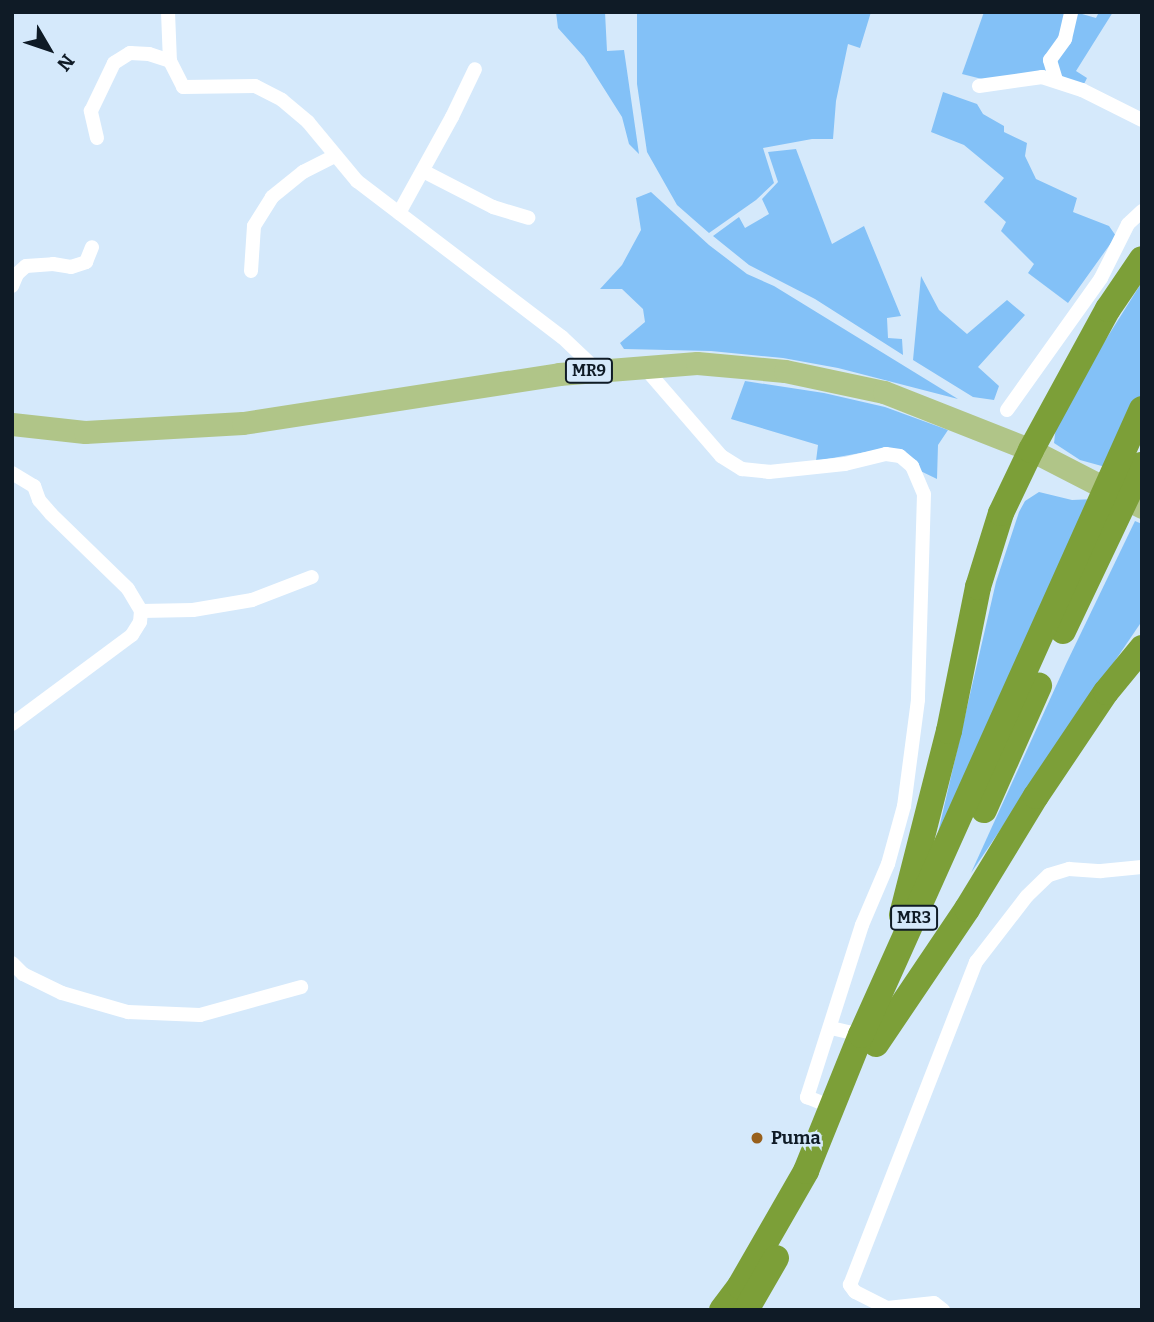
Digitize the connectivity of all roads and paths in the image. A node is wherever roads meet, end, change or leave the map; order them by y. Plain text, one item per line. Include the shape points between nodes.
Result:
1 (168, 12) edge
2 (1071, 12) edge
3 (170, 61) junction
4 (475, 69) dead end
5 (1056, 80) junction
6 (979, 86) dead end
7 (1142, 120) edge
8 (97, 138) dead end
9 (335, 156) junction
10 (423, 171) junction
11 (1142, 211) edge
12 (398, 213) junction
13 (528, 218) dead end
14 (92, 247) dead end
15 (1142, 259) edge
16 (251, 271) dead end
17 (12, 286) edge
18 (644, 367) junction
19 (598, 371) junction
20 (1142, 409) edge
21 (1007, 410) dead end
22 (12, 424) edge
23 (1031, 450) junction
24 (1135, 462) edge
25 (12, 473) edge
26 (1142, 507) edge
27 (312, 577) dead end
28 (141, 611) junction
29 (1142, 648) edge
30 (12, 724) edge
31 (1142, 867) edge
32 (12, 963) edge
33 (302, 986) dead end
34 (831, 1028) junction
35 (869, 1039) junction
36 (832, 1107) junction
37 (722, 1310) edge
38 (746, 1310) edge
39 (943, 1310) edge

1 - 3 street
2 - 5 street via 1065,39 1050,60
3 - 8 street via 130,53 114,64 91,111
3 - 9 street via 183,86 255,86 282,100 308,122
4 - 10 street
5 - 6 street
5 - 7 street
9 - 12 street via 357,181
9 - 16 street via 303,172 272,197 254,226
10 - 12 street
10 - 13 street via 493,207
11 - 21 street via 1128,224 1101,278
12 - 19 street via 562,337
14 - 17 street via 86,262 71,267 26,267
15 - 23 highway via 1108,309
18 - 19 main road, MR9
18 - 23 main road, MR9 via 696,363 797,373 884,392
18 - 34 street via 720,456 742,469 769,472 845,464 886,454 900,456 912,466 924,494 918,700 904,806
19 - 22 main road, MR9 via 243,423 85,432
20 - 24 highway, MR3
23 - 26 main road, MR9
23 - 35 highway via 1001,513 978,587 949,731
24 - 35 highway, MR3 via 997,737
25 - 28 street via 34,486 39,500 128,589
27 - 28 street via 252,600 193,610
28 - 30 street via 132,635
29 - 35 highway via 1106,692 1036,796 967,909
31 - 39 street via 1069,869 1049,875 976,962 850,1285 887,1308 934,1303
32 - 33 street via 23,974 62,993 128,1012 200,1015
34 - 35 street
34 - 36 street via 807,1097
35 - 36 highway, MR3
35 - 38 highway, MR3 via 819,1177
36 - 37 highway, MR3 via 806,1171

